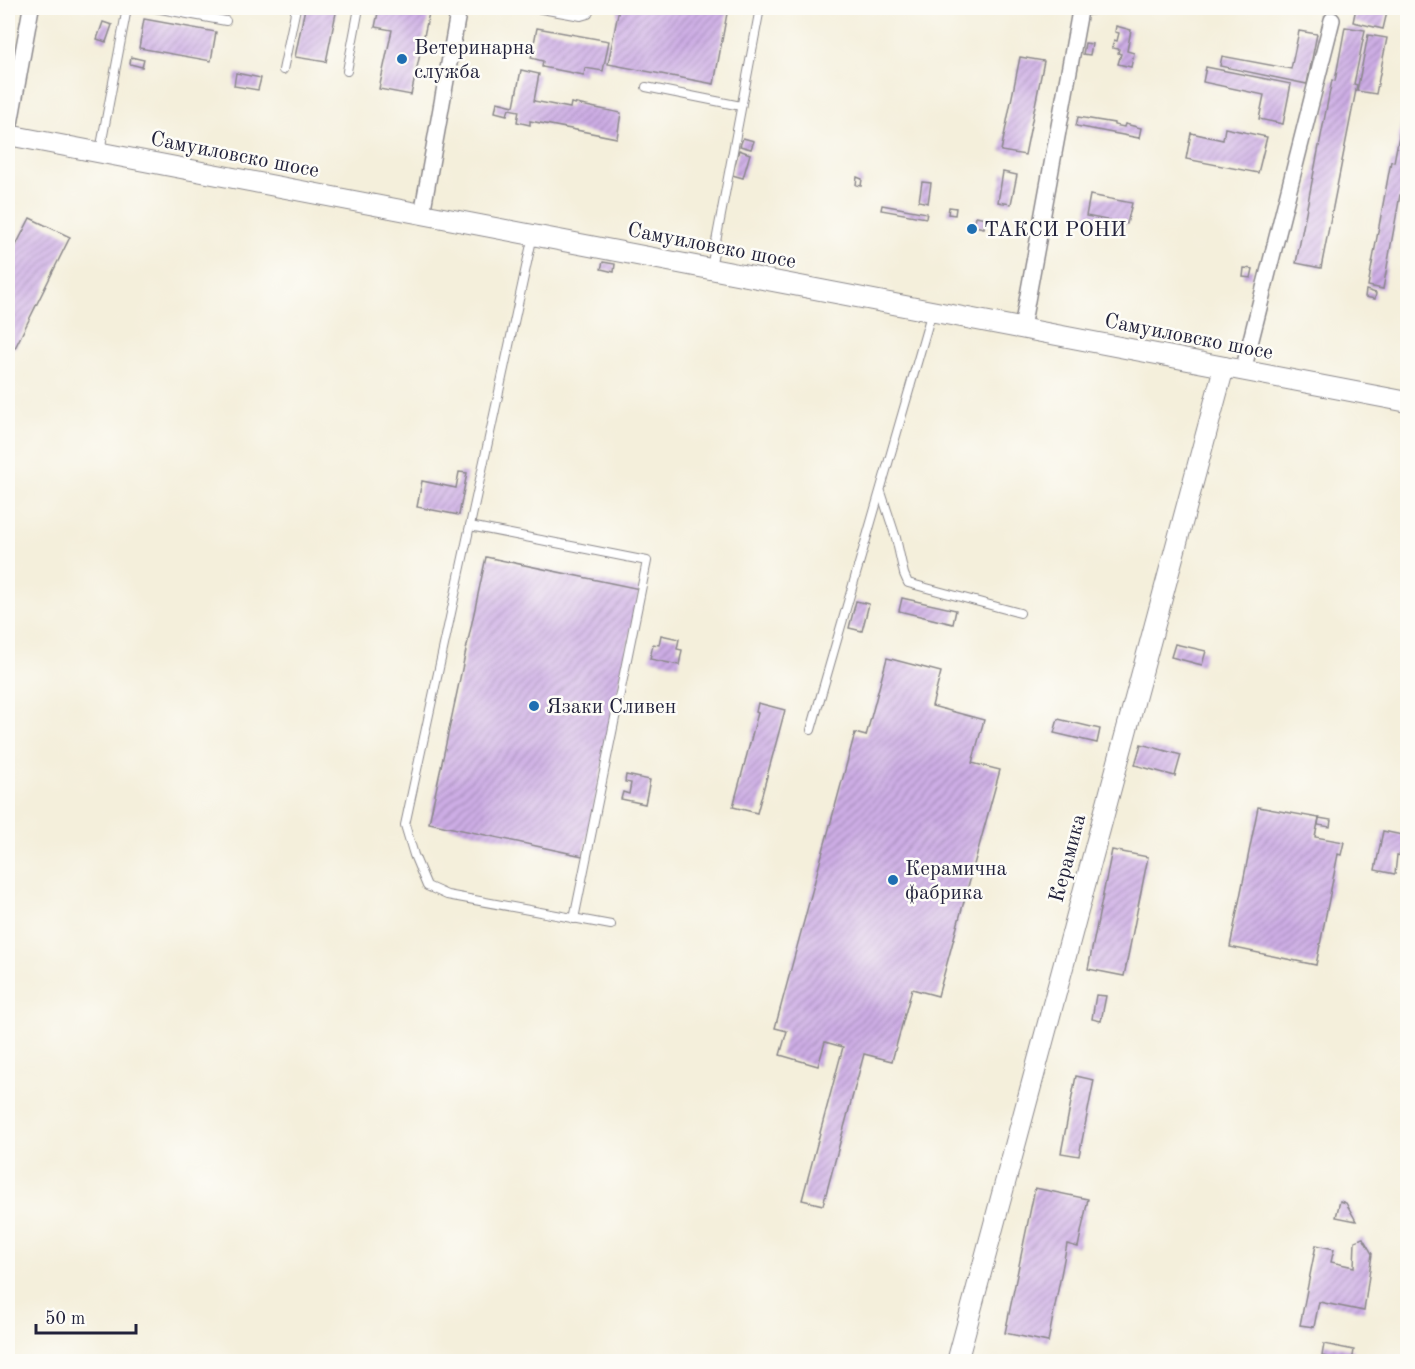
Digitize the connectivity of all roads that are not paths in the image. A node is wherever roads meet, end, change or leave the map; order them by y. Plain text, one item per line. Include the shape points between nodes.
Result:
1 (31, 8) edge
2 (127, 8) edge
3 (155, 8) edge
4 (296, 8) edge
5 (359, 8) edge
6 (459, 8) edge
7 (536, 8) edge
8 (591, 8) edge
9 (760, 8) edge
10 (1125, 8) edge
11 (1081, 10) edge
12 (1332, 20) dead end
13 (226, 21) dead end
14 (283, 70) dead end
15 (347, 71) dead end
16 (645, 87) dead end
17 (741, 105) junction
18 (8, 135) edge
19 (100, 152) junction
20 (422, 214) junction
21 (533, 235) junction
22 (711, 269) junction
23 (932, 311) junction
24 (1022, 328) junction
25 (1234, 369) junction
26 (1407, 402) edge
27 (880, 491) junction
28 (470, 526) junction
29 (1020, 613) dead end
30 (811, 730) dead end
31 (574, 919) junction
32 (611, 925) dead end
33 (957, 1362) edge

1 - 18 street
2 - 19 lane
3 - 13 lane
4 - 14 lane
5 - 15 lane
6 - 20 street
7 - 8 lane via 581,16
9 - 17 lane
10 - 11 lane
11 - 24 street
12 - 25 street
16 - 17 lane
17 - 22 lane
18 - 19 street, Самуиловско шосе
19 - 20 street, Самуиловско шосе
20 - 21 street, Самуиловско шосе
21 - 22 street, Самуиловско шосе
21 - 28 lane
22 - 23 street, Самуиловско шосе
23 - 24 street, Самуиловско шосе
23 - 27 lane
24 - 25 street, Самуиловско шосе
25 - 26 street, Самуиловско шосе
25 - 33 street, Керамика
27 - 29 lane via 908,583
27 - 30 lane
28 - 31 lane via 405,825 427,886 447,895
28 - 31 lane via 647,561
31 - 32 lane

